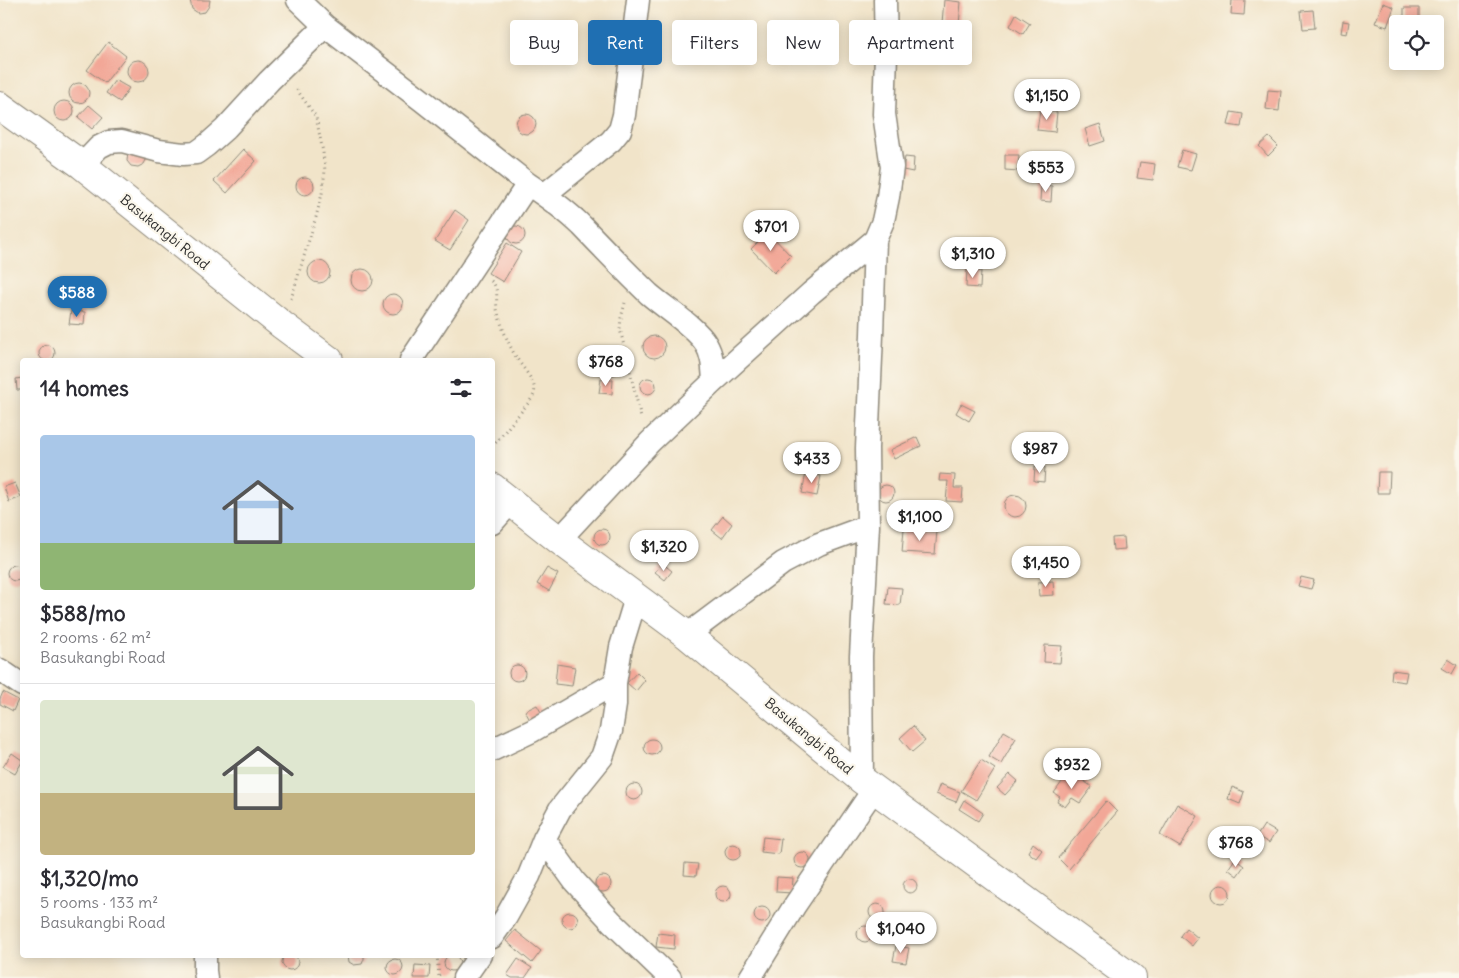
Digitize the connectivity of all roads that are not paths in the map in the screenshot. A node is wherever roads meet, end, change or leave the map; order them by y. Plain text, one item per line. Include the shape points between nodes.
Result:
1 (298, 0) edge
2 (638, 0) edge
3 (885, 0) edge
4 (325, 26) junction
5 (0, 106) edge
6 (82, 165) junction
7 (536, 189) junction
8 (875, 240) junction
9 (326, 358) edge
10 (412, 358) edge
11 (714, 381) junction
12 (502, 494) edge
13 (495, 514) edge
14 (868, 526) junction
15 (559, 540) junction
16 (636, 598) junction
17 (687, 635) junction
18 (0, 670) edge
19 (615, 683) junction
20 (20, 684) edge
21 (495, 748) edge
22 (868, 784) junction
23 (544, 839) junction
24 (495, 933) edge
25 (204, 958) edge
26 (478, 958) edge
27 (206, 978) edge
28 (464, 978) edge
29 (670, 978) edge
30 (750, 978) edge
31 (1132, 978) edge

1 - 4 street
2 - 7 street via 620,130 612,141
3 - 8 street via 884,106 892,167 883,221
4 - 6 street via 225,129 196,153 159,151 122,141 109,142 99,147
4 - 7 street
5 - 6 street, Basukangbi Road
6 - 9 street, Basukangbi Road
7 - 10 street via 475,265
7 - 11 street via 580,225 650,295 697,333 713,361
8 - 11 street
8 - 14 street via 867,448
11 - 15 street via 650,442
12 - 13 street
12 - 15 street, Basukangbi Road
14 - 17 street via 818,544 784,563
14 - 22 street via 861,656
15 - 16 street, Basukangbi Road
16 - 17 street, Basukangbi Road
16 - 19 street via 621,647
17 - 22 street, Basukangbi Road
18 - 20 street
19 - 21 street
19 - 23 street via 611,731 602,757 560,809
22 - 30 street
22 - 31 street, Basukangbi Road
23 - 24 street via 529,876
23 - 29 street via 575,882
25 - 27 street
26 - 28 street

